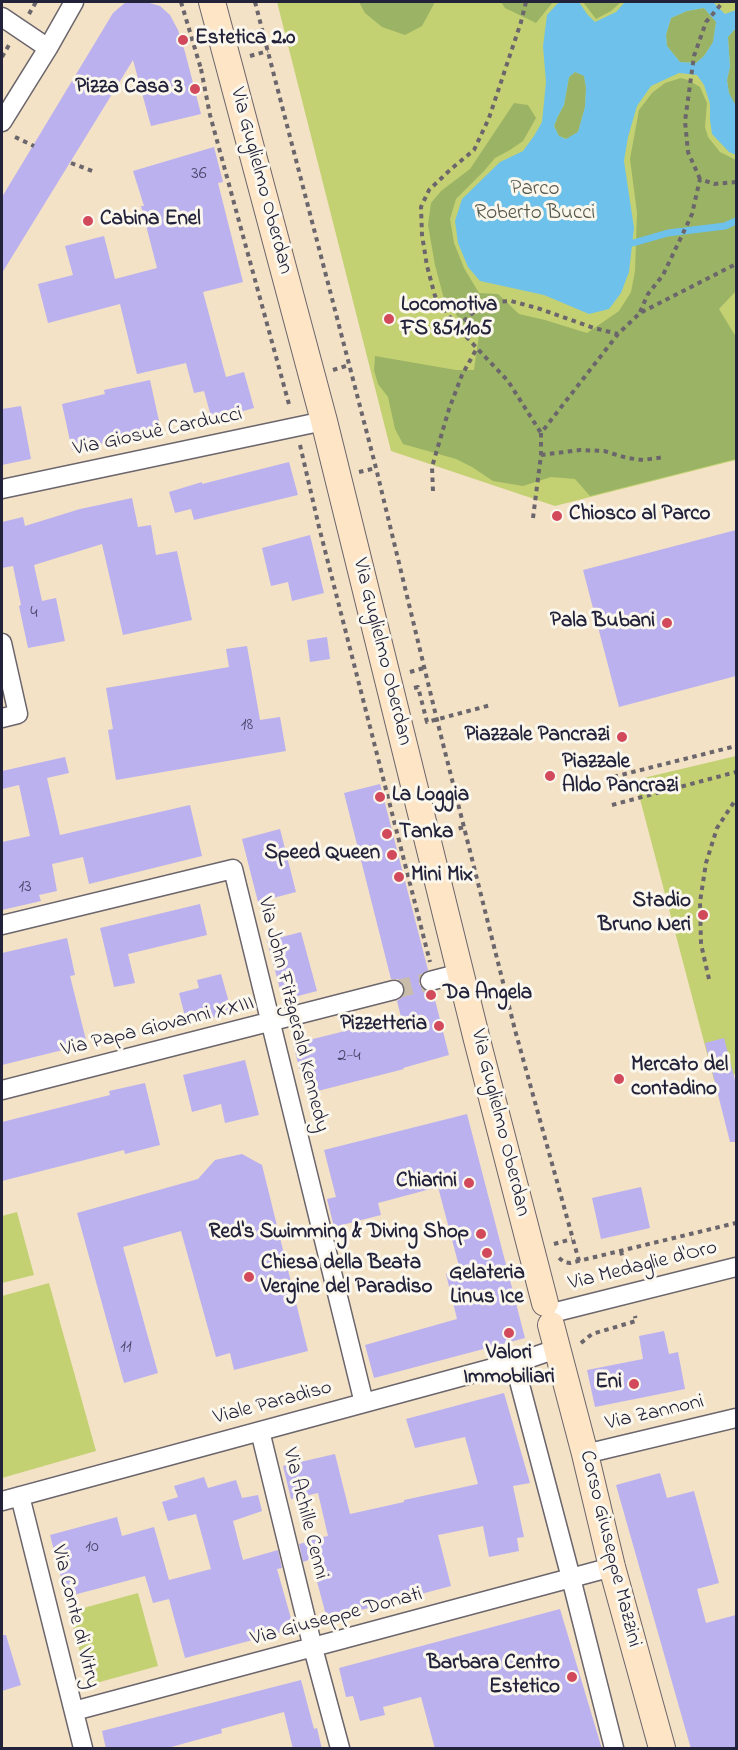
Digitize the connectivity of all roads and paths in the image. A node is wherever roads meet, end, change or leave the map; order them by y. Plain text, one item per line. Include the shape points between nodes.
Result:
1 (74, 2) edge
2 (180, 2) edge
3 (212, 2) edge
4 (255, 2) edge
5 (526, 2) edge
6 (723, 2) edge
7 (2, 17) edge
8 (48, 48) junction
9 (268, 51) junction
10 (252, 56) dead end
11 (209, 68) dead end
12 (201, 69) junction
13 (2, 122) edge
14 (71, 163) dead end
15 (95, 172) dead end
16 (700, 179) junction
17 (736, 182) edge
18 (736, 264) edge
19 (640, 313) junction
20 (457, 327) junction
21 (618, 333) junction
22 (477, 348) junction
23 (349, 365) junction
24 (333, 370) dead end
25 (291, 414) dead end
26 (324, 421) junction
27 (541, 433) junction
28 (299, 442) dead end
29 (541, 455) junction
30 (665, 457) dead end
31 (376, 468) junction
32 (358, 472) dead end
33 (2, 489) edge
34 (433, 491) dead end
35 (532, 518) dead end
36 (2, 644) edge
37 (424, 668) junction
38 (409, 672) dead end
39 (418, 687) dead end
40 (491, 705) dead end
41 (2, 718) edge
42 (437, 720) junction
43 (736, 746) edge
44 (736, 772) edge
45 (605, 779) dead end
46 (736, 799) edge
47 (612, 805) dead end
48 (464, 827) junction
49 (449, 831) dead end
50 (2, 926) edge
51 (461, 973) junction
52 (431, 977) joint
53 (709, 980) dead end
54 (394, 990) tunnel mouth
55 (271, 1023) junction
56 (2, 1090) edge
57 (736, 1223) edge
58 (572, 1239) junction
59 (621, 1251) junction
60 (623, 1260) dead end
61 (579, 1261) junction
62 (736, 1268) edge
63 (635, 1318) dead end
64 (558, 1327) junction
65 (514, 1362) junction
66 (364, 1403) junction
67 (736, 1418) edge
68 (260, 1431) junction
69 (585, 1454) junction
70 (20, 1496) junction
71 (2, 1501) edge
72 (612, 1567) junction
73 (571, 1578) junction
74 (313, 1648) junction
75 (74, 1711) junction
76 (83, 1749) edge
77 (340, 1749) edge
78 (614, 1749) edge
79 (662, 1749) edge

1 - 8 street
2 - 12 path
3 - 26 main road, Via Guglielmo Oberdan
4 - 9 path
5 - 20 path via 496,98 474,150 429,190 422,207 432,286
6 - 16 path via 706,22 694,56 685,121 688,152
7 - 8 street
8 - 13 street
9 - 10 path
9 - 23 path
11 - 12 path
12 - 25 path
14 - 15 path
16 - 17 path via 714,184
16 - 19 path via 683,235
18 - 19 path
19 - 21 path
20 - 21 path via 491,302 511,301
20 - 22 path
21 - 27 path
22 - 27 path via 508,381
22 - 34 path via 449,409 432,466
23 - 24 path
23 - 31 path
26 - 33 street, Via Giosuè Carducci
26 - 51 main road, Via Guglielmo Oberdan
27 - 29 path
28 - 52 path
29 - 30 path via 580,450 643,460
29 - 35 path
31 - 32 path
31 - 37 path
36 - 41 street via 18,714
37 - 38 path
37 - 42 path
39 - 42 path via 427,722
40 - 42 path
42 - 48 path
43 - 45 path
44 - 47 path
46 - 53 path via 717,828 700,902 701,944
48 - 49 path
48 - 58 path
50 - 55 street, Via John Fitzgerald Kennedy via 233,870
51 - 52 street
51 - 64 main road, Via Guglielmo Oberdan
54 - 55 street, Via Papa Giovanni XXIII
55 - 56 street, Via Papa Giovanni XXIII
55 - 66 street, Via John Fitzgerald Kennedy
57 - 59 path
58 - 61 path
58 - 61 path via 554,1245 557,1257 564,1262
59 - 60 path
59 - 61 path
62 - 64 street, Via Medaglie d'Oro
63 - 64 path via 583,1340
64 - 65 street, Viale Paradiso
64 - 69 main road, Corso Giuseppe Mazzini
65 - 66 street, Viale Paradiso
65 - 73 street, Corso Giuseppe Mazzini
66 - 68 street, Viale Paradiso
67 - 69 street, Via Zannoni
68 - 70 street, Viale Paradiso
68 - 74 street, Via Achille Cenni
69 - 72 main road, Corso Giuseppe Mazzini
70 - 71 street, Viale Paradiso
70 - 75 street, Via Conte di Vitry
72 - 73 street, Via Giuseppe Donati
72 - 79 main road, Corso Giuseppe Mazzini
73 - 74 street, Via Giuseppe Donati
73 - 78 street, Corso Giuseppe Mazzini
74 - 75 street, Via Giuseppe Donati
74 - 77 street, Via Achille Cenni
75 - 76 street, Via Conte di Vitry

